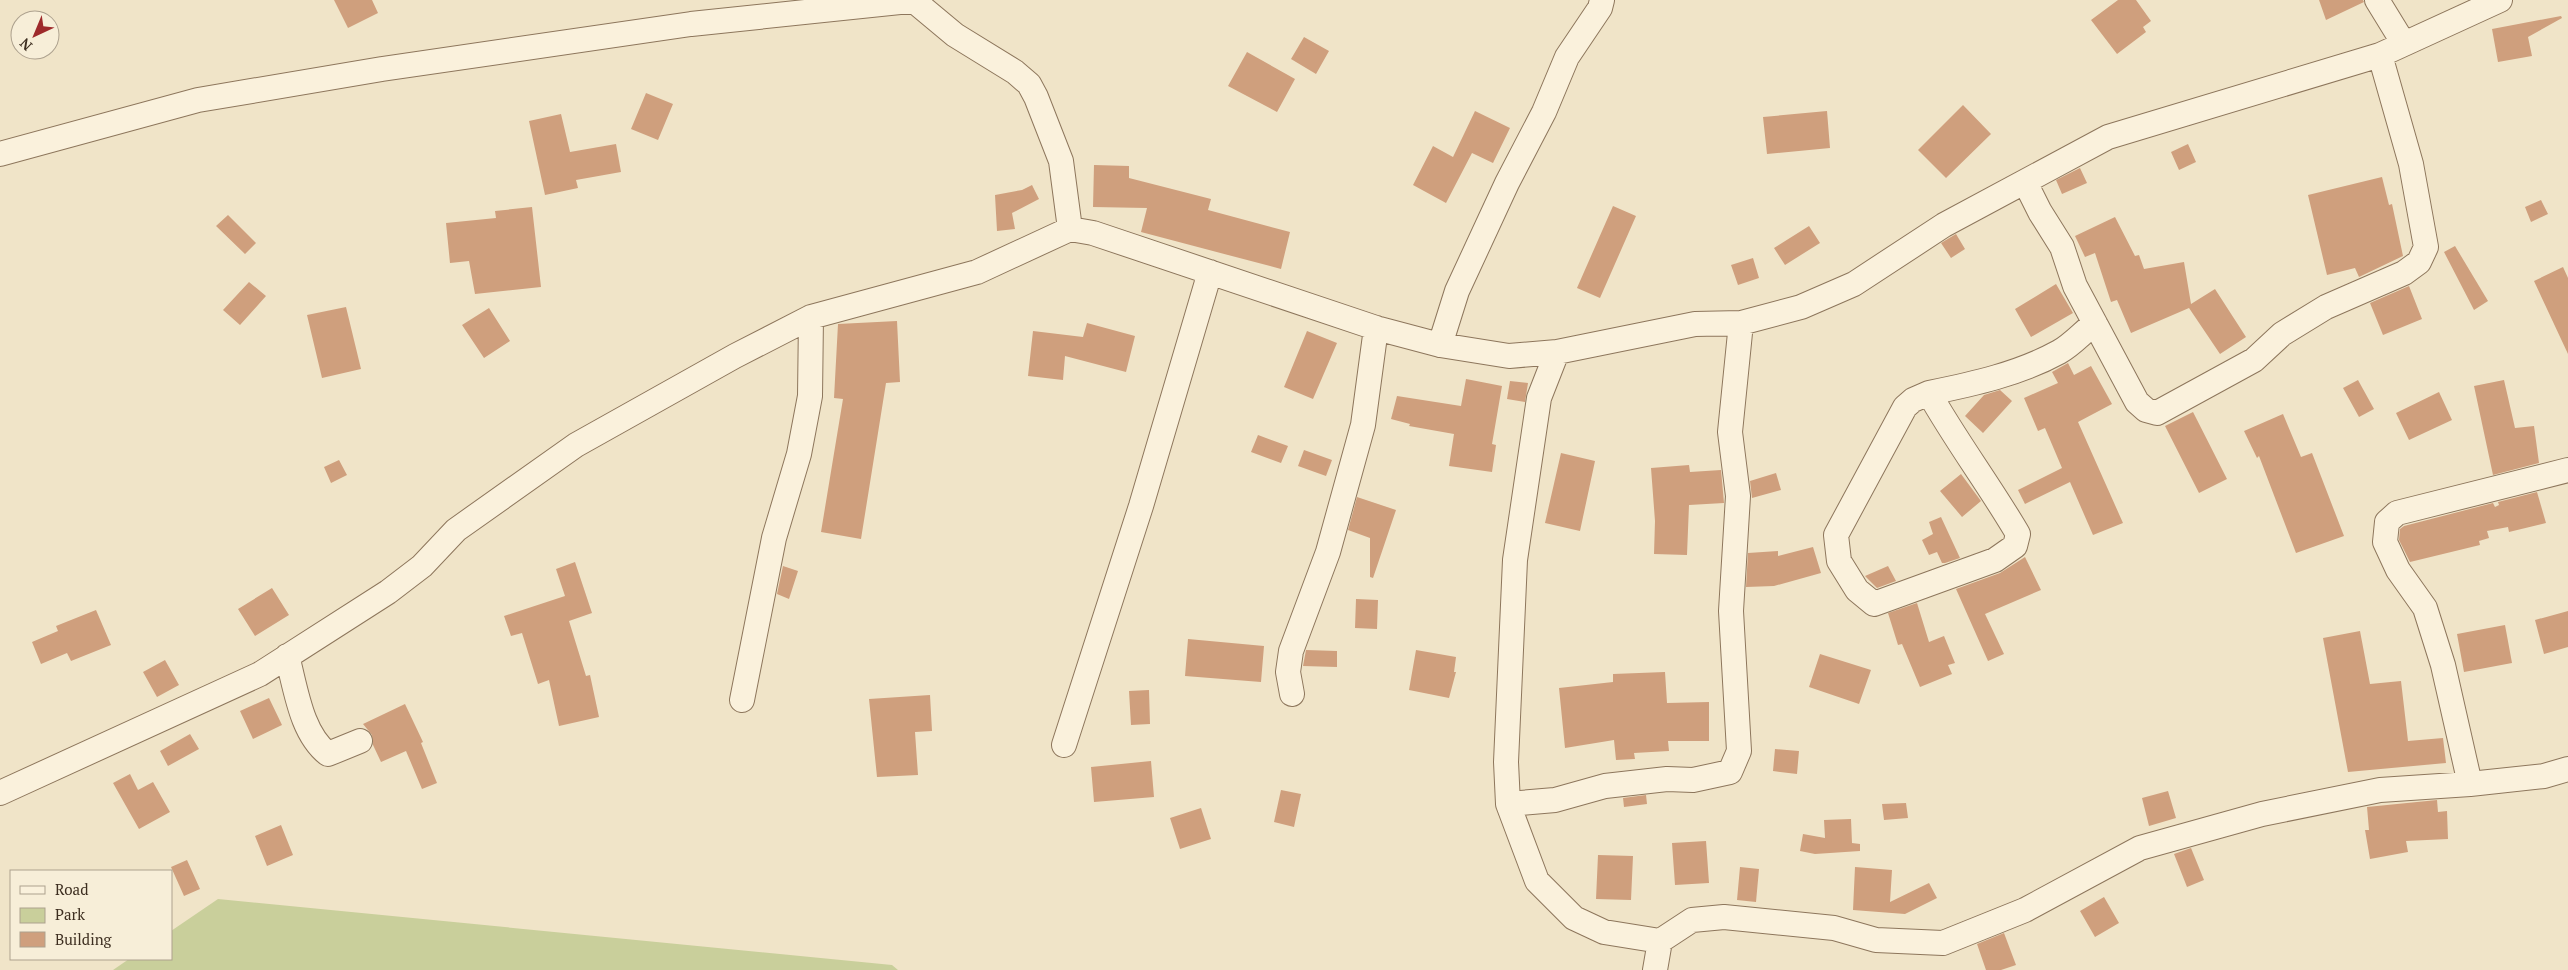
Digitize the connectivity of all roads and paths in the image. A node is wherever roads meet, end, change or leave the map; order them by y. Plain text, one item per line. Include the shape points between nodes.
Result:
1 (915, 0) edge
2 (1602, 0) edge
3 (2376, 0) edge
4 (2500, 0) edge
5 (2404, 44) junction
6 (2380, 55) junction
7 (0, 154) edge
8 (2025, 182) junction
9 (1070, 229) junction
10 (1210, 272) junction
11 (811, 317) junction
12 (1741, 323) junction
13 (2095, 323) junction
14 (1376, 328) junction
15 (1440, 345) junction
16 (1557, 352) junction
17 (1929, 393) junction
18 (2568, 470) edge
19 (287, 656) junction
20 (1292, 694) dead end
21 (742, 700) dead end
22 (360, 741) dead end
23 (1064, 745) dead end
24 (2568, 769) edge
25 (2470, 784) junction
26 (0, 793) edge
27 (1508, 804) junction
28 (1660, 941) junction
29 (1655, 970) edge

1 - 7 street via 691,24 198,100
1 - 9 street via 956,35 1029,84 1060,161
2 - 15 street via 1567,57 1544,112 1506,183 1457,291
3 - 5 street
4 - 5 street
5 - 6 street
6 - 8 street via 2108,137
6 - 13 street via 2411,164 2426,247 2419,262 2404,273 2326,307 2282,334 2254,360 2157,413 2146,410 2137,402
8 - 12 street via 1944,225 1854,284 1801,307
8 - 13 street via 2062,247 2075,286
9 - 10 street via 1093,232
9 - 11 street via 977,272
10 - 14 street
10 - 23 street via 1141,506
11 - 19 street via 576,445 456,530 422,566 388,592
11 - 21 street via 810,396 799,454 774,538
12 - 16 street via 1695,324
12 - 27 street via 1730,432 1738,496 1731,612 1739,751 1730,772 1693,780 1666,779 1605,786 1555,800
13 - 17 street via 2060,352 2024,368
14 - 15 street
14 - 20 street via 1363,425 1328,552 1291,652 1288,672
15 - 16 street via 1509,356
16 - 27 street via 1539,398 1515,560 1506,762
17 - 17 street via 1954,438 2000,502 2018,534 2015,546 1995,560 1874,604 1857,590 1839,561 1836,535 1905,407
18 - 25 street via 2397,513 2387,522 2385,542 2398,570 2426,608 2443,665
19 - 22 street via 302,713 317,745 328,754
19 - 26 street via 260,674
24 - 25 street via 2544,776
25 - 28 street via 2380,790 2262,814 2140,848 2025,910 1943,943 1876,940 1834,928 1724,917 1692,920
27 - 28 street via 1536,881 1574,918 1604,932
28 - 29 street

